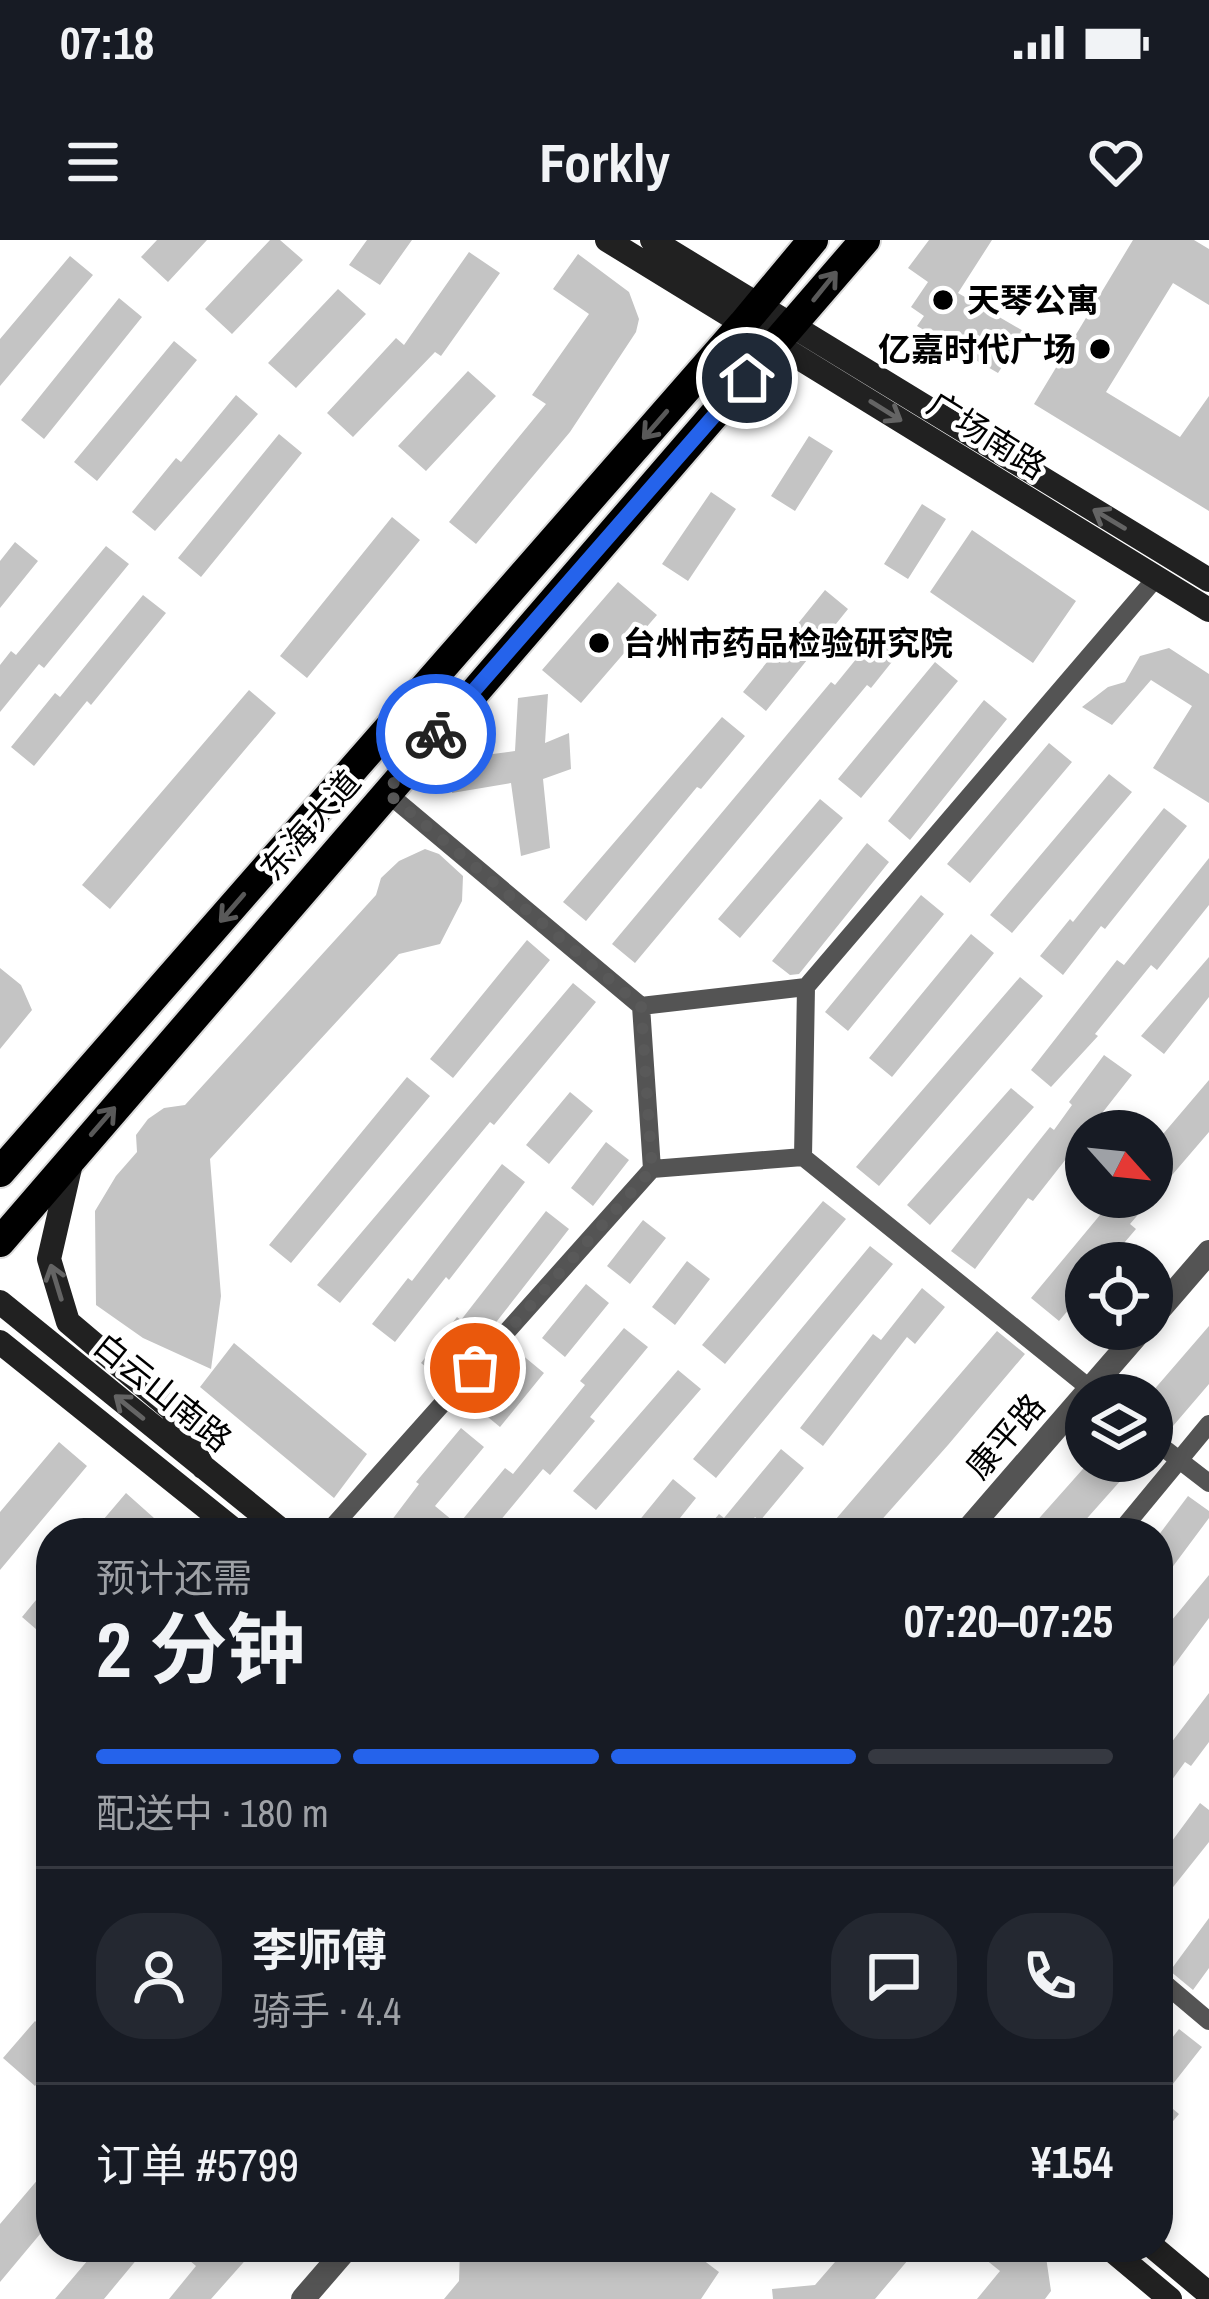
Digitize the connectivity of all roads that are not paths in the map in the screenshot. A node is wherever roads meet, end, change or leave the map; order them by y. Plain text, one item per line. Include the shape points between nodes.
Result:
1 (607, 240) edge
2 (652, 240) edge
3 (812, 240) edge
4 (865, 240) edge
5 (750, 315) junction
6 (785, 335) junction
7 (1156, 578) junction
8 (1209, 580) edge
9 (1209, 610) edge
10 (386, 792) junction
11 (806, 987) junction
12 (641, 1006) junction
13 (73, 1156) junction
14 (803, 1157) junction
15 (652, 1169) junction
16 (0, 1172) edge
17 (0, 1242) edge
18 (1209, 1252) edge
19 (1173, 1294) edge
20 (0, 1302) edge
21 (0, 1342) edge
22 (1126, 1350) edge
23 (1072, 1374) edge
24 (1108, 1374) edge
25 (1065, 1423) edge
26 (1209, 1424) edge
27 (1173, 1456) edge
28 (1179, 1461) junction
29 (203, 1467) junction
30 (1209, 1483) edge
31 (219, 1518) edge
32 (266, 1518) edge
33 (340, 1518) edge
34 (978, 1518) edge
35 (1132, 1518) edge
36 (1173, 1991) edge
37 (1209, 2021) edge
38 (335, 2262) edge
39 (1126, 2262) edge
40 (1171, 2262) edge
41 (1209, 2294) edge
42 (303, 2299) edge
43 (1170, 2299) edge

1 - 5 main road, 广场南路
2 - 5 main road, 广场南路
3 - 5 main road, 东海大道
6 -> 4 main road, 东海大道
5 - 6 main road, 广场南路
5 -> 16 main road, 东海大道
6 -> 7 main road, 广场南路
8 -> 6 main road, 广场南路
6 - 10 main road, 东海大道
7 - 9 main road, 广场南路
7 - 11 street
10 - 12 street
13 -> 10 main road, 东海大道
11 - 12 street
11 - 14 street
12 - 15 street
13 - 17 main road, 东海大道
29 -> 13 main road via 172,1410 68,1322 49,1258
14 - 15 street
14 - 23 street
15 - 33 street
18 - 19 street
29 -> 20 main road, 白云山南路
21 - 31 main road, 白云山南路
22 - 24 street, 康平路
25 - 34 street, 康平路
26 - 28 street
27 - 28 street
28 - 30 street
28 - 35 street
29 - 32 main road, 白云山南路
36 - 37 street
38 - 42 street
39 - 43 main road
40 - 41 main road

